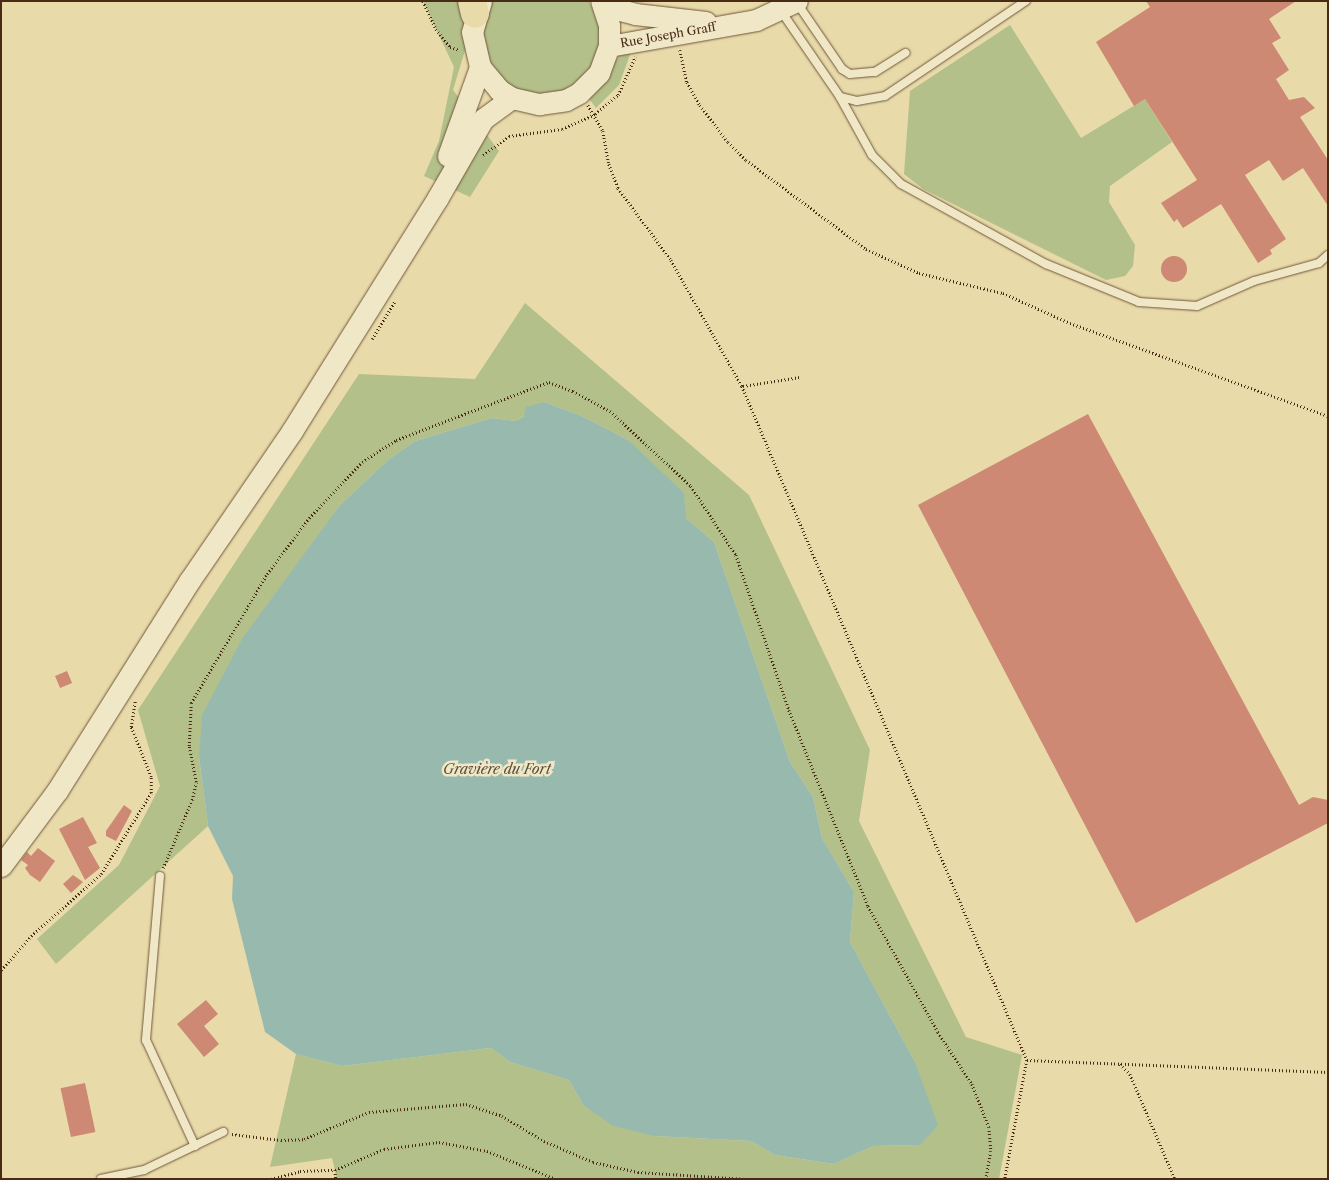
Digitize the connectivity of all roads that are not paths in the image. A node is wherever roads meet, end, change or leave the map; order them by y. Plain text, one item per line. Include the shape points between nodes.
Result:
1 (1026, 1) edge
2 (602, 4) edge
3 (791, 5) edge
4 (476, 6) edge
5 (726, 24) junction
6 (609, 46) junction
7 (905, 53) dead end
8 (477, 58) junction
9 (840, 97) junction
10 (512, 98) junction
11 (406, 247) junction
12 (1328, 255) edge
13 (1, 866) edge
14 (160, 876) road end
15 (223, 1132) road end
16 (196, 1146) junction
17 (101, 1179) edge

1 - 9 lane via 885,96 857,101
2 - 5 main road, Rue Joseph Graff via 635,14
2 - 6 main road via 609,25
3 - 5 main road, Rue Joseph Graff via 756,20
3 - 7 lane via 842,69 850,74 875,72
3 - 9 lane
4 - 8 main road
5 - 6 main road, Rue Joseph Graff
6 - 10 main road via 599,73 579,93 553,103
8 - 10 main road via 488,79
8 - 11 main road via 455,141
9 - 12 lane via 872,155 901,184 1046,264 1139,302 1197,306 1254,281 1319,263
10 - 11 main road via 483,119
11 - 13 main road via 292,430 190,580 57,791
14 - 16 lane via 146,1040
15 - 16 lane
16 - 17 lane via 144,1170

